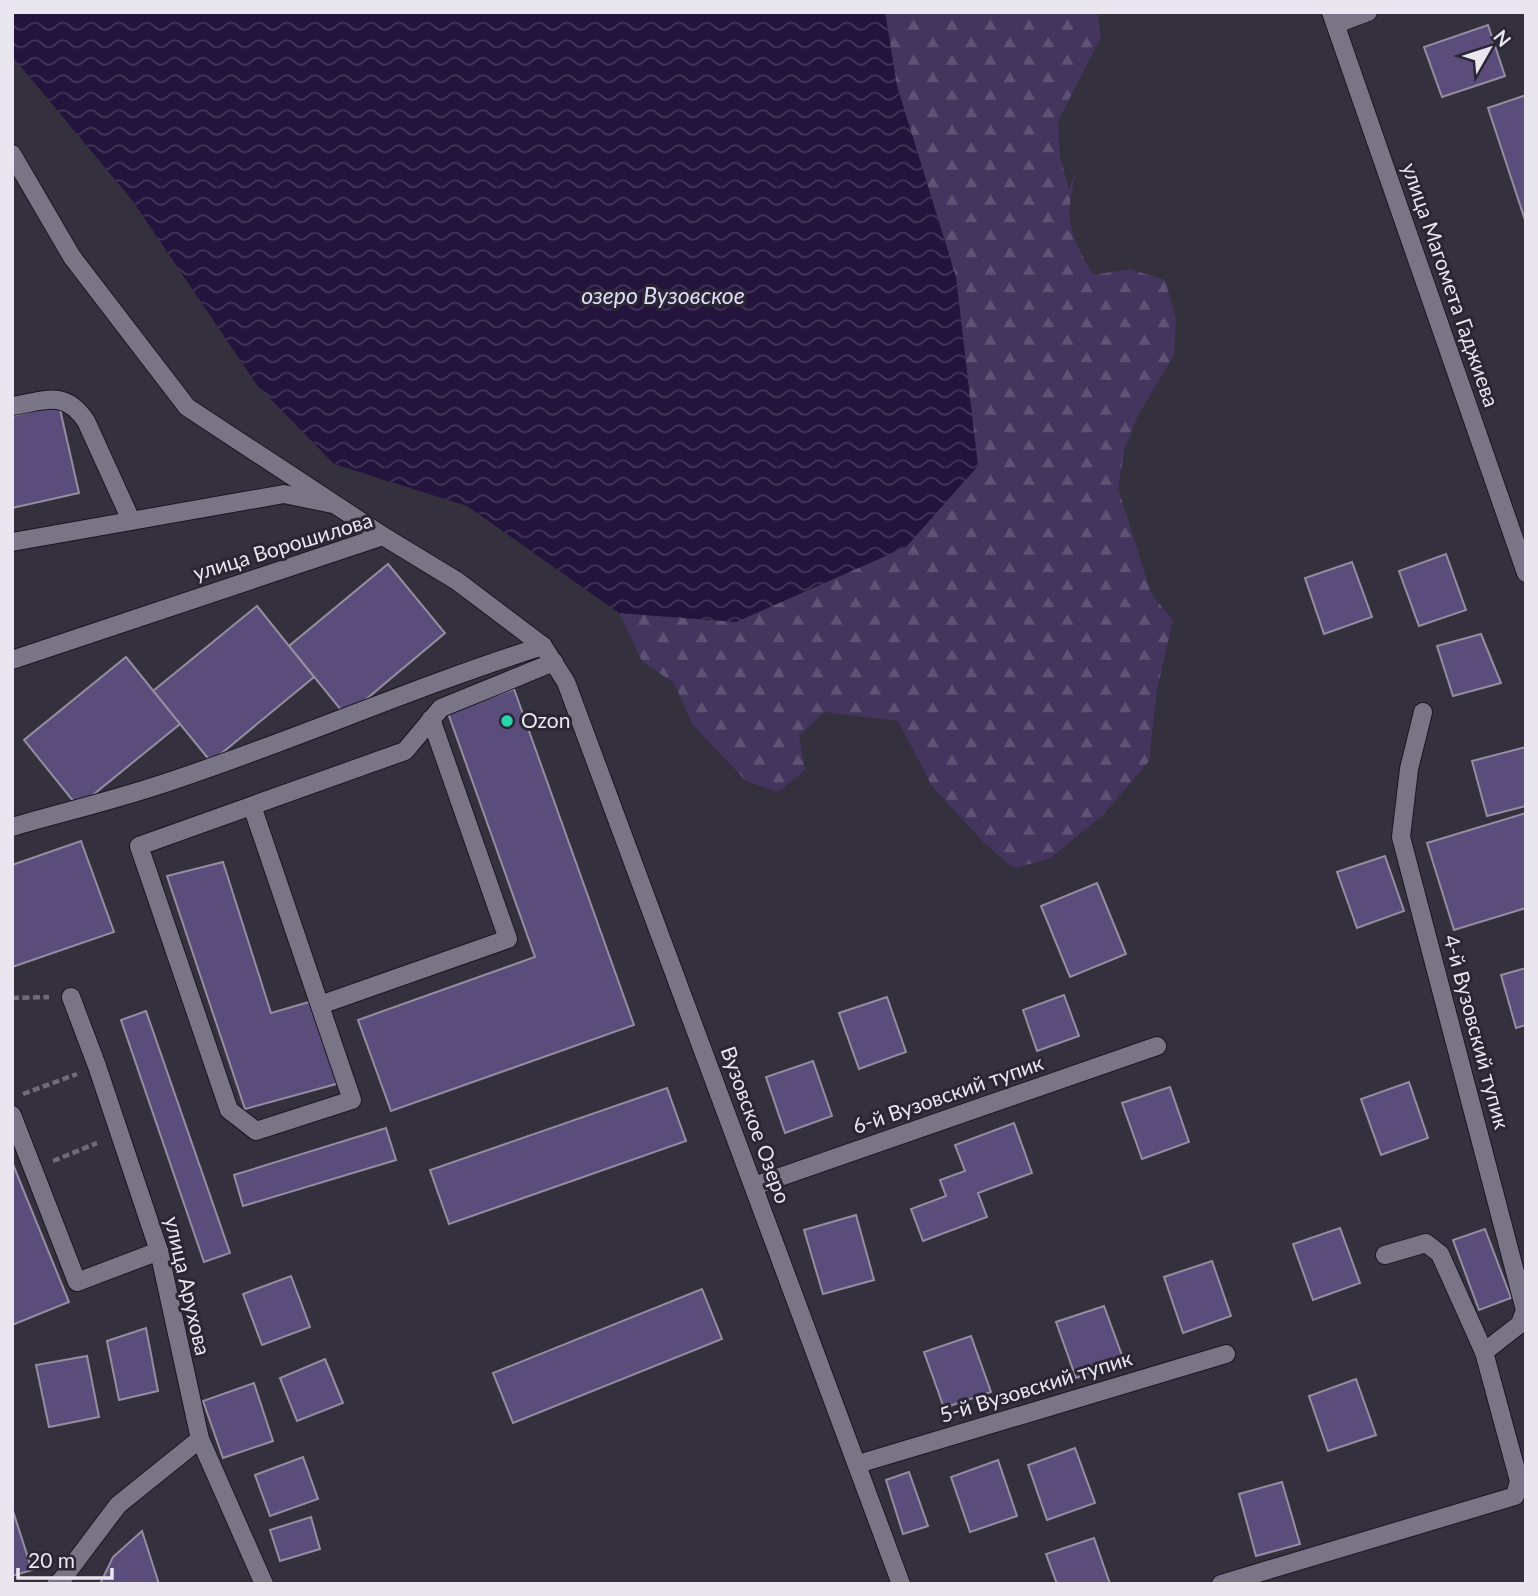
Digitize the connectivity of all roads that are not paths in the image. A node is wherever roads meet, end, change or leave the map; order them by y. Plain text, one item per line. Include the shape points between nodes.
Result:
1 (1368, 12) edge
2 (1337, 17) edge
3 (12, 153) edge
4 (12, 406) edge
5 (333, 504) junction
6 (131, 520) junction
7 (383, 536) junction
8 (12, 542) edge
9 (1526, 552) edge
10 (1526, 573) edge
11 (543, 646) junction
12 (12, 660) edge
13 (554, 662) junction
14 (566, 682) joint
15 (1423, 712) dead end
16 (431, 719) junction
17 (252, 806) junction
18 (12, 827) edge
19 (71, 997) road end
20 (320, 1005) junction
21 (1157, 1046) dead end
22 (12, 1115) edge
23 (754, 1186) junction
24 (159, 1251) junction
25 (1385, 1255) dead end
26 (1484, 1352) junction
27 (1226, 1354) dead end
28 (200, 1439) junction
29 (858, 1464) junction
30 (56, 1584) edge
31 (264, 1584) edge
32 (901, 1584) edge
33 (1221, 1584) edge

1 - 2 street
2 - 9 street, улица Магомета Гаджиева
2 - 10 street, улица Магомета Гаджиева
3 - 5 street via 72,257 187,407
4 - 6 street via 63,398 76,406
5 - 6 street via 285,494
5 - 7 street
6 - 8 street
7 - 11 street, улица Ворошилова via 457,581
7 - 12 street, улица Ворошилова
11 - 13 street, улица Ворошилова
11 - 18 street via 448,676 345,719 175,780
13 - 14 street, улица Ворошилова
13 - 16 street via 461,698
14 - 23 street, Вузовское Озеро
15 - 26 street, 4-й Вузовский тупик via 1409,769 1401,837 1525,1310 1520,1324
16 - 17 street via 405,751
16 - 20 street via 508,939
17 - 20 street
17 - 20 street via 139,846 229,1110 256,1131 352,1100
19 - 24 street, улица Арухова
21 - 23 street, 6-й Вузовский тупик
22 - 24 street via 78,1282
23 - 29 street, Вузовское Озеро
24 - 28 street, улица Арухова
25 - 26 street via 1426,1242 1440,1254
26 - 33 street via 1519,1480 1515,1496
27 - 29 street, 5-й Вузовский тупик
28 - 30 street via 118,1505
28 - 31 street, улица Арухова
29 - 32 street, Вузовское Озеро

